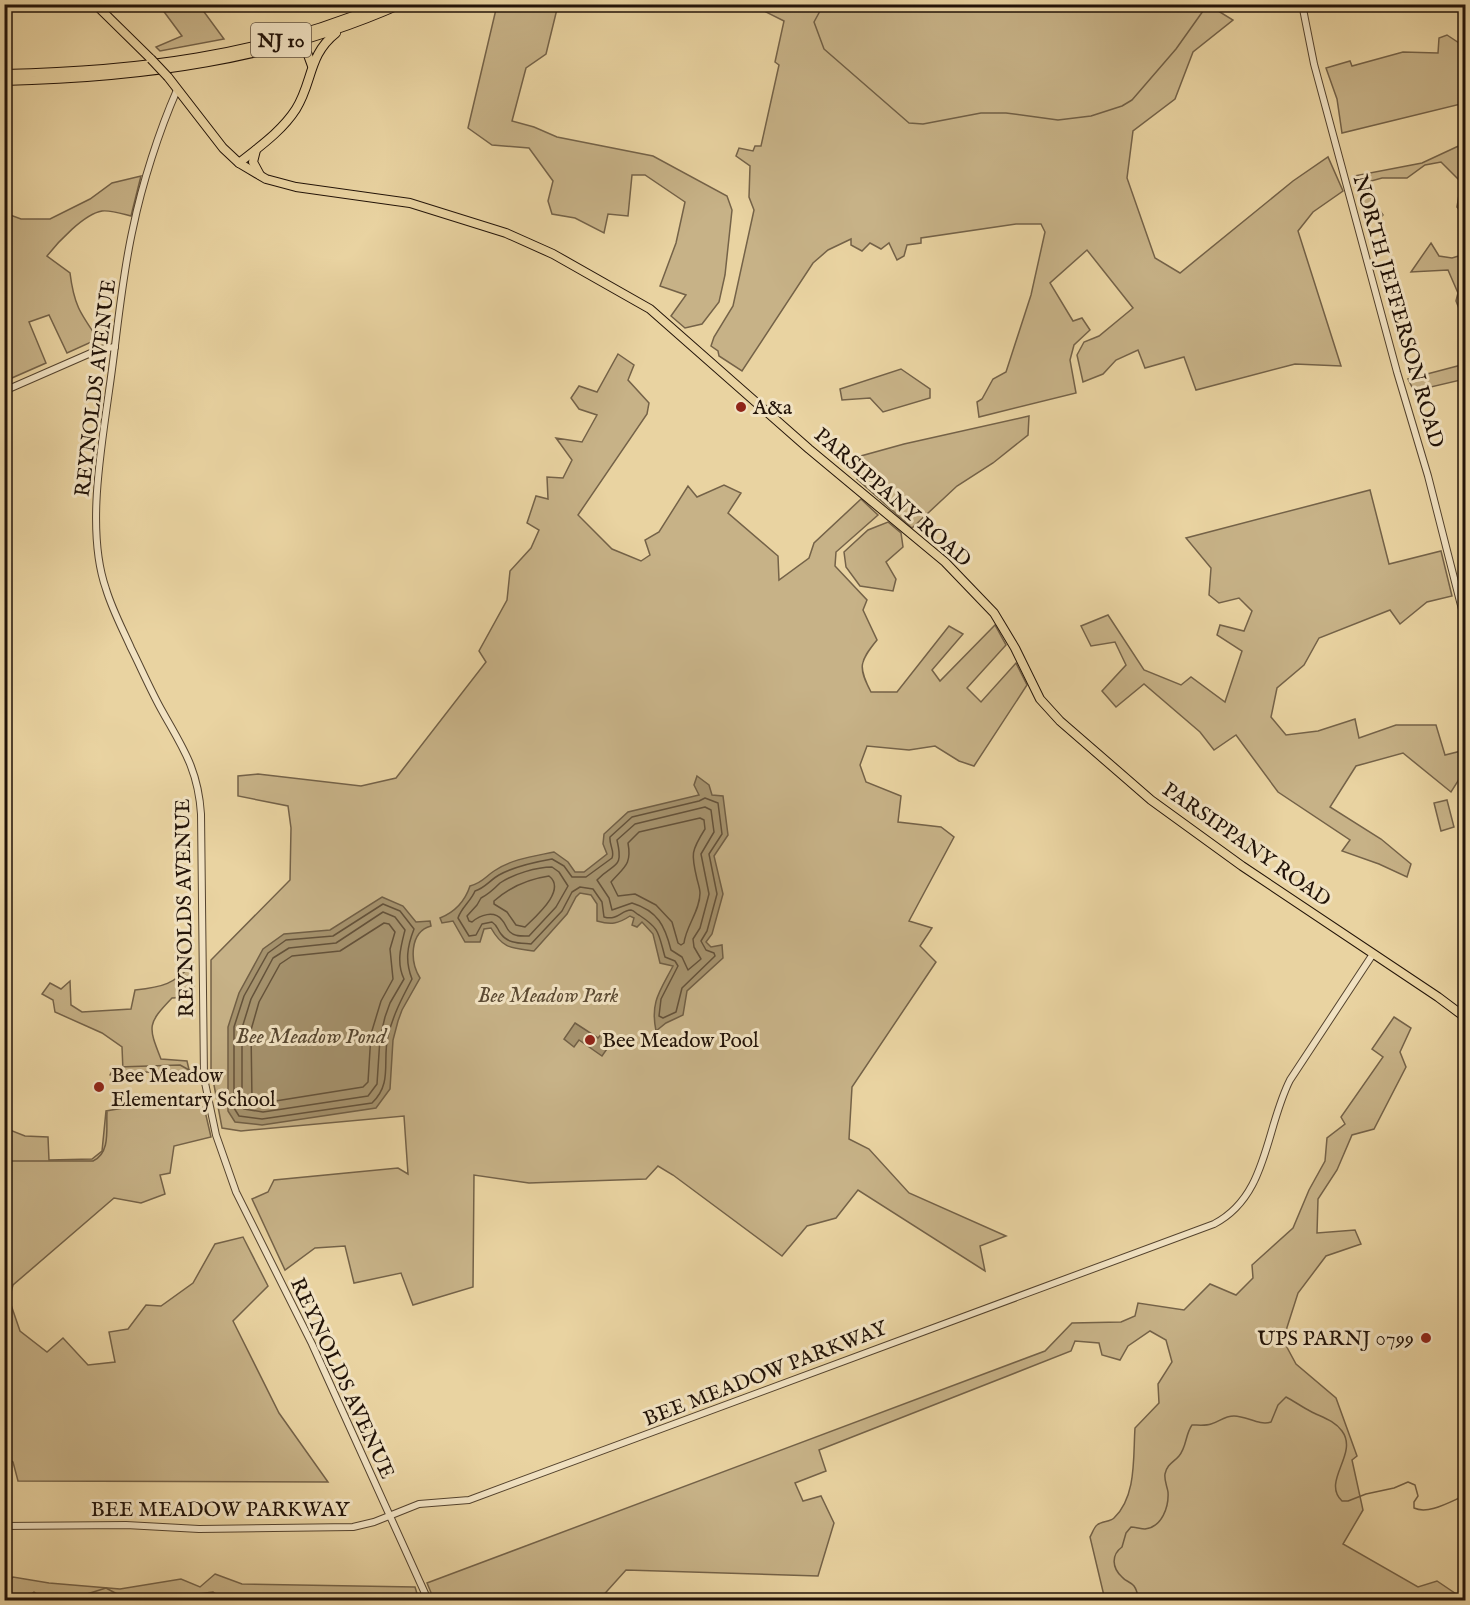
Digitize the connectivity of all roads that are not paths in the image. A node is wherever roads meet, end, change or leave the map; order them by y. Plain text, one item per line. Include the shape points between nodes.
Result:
1 (95, 4) edge
2 (383, 4) edge
3 (401, 4) edge
4 (1302, 4) edge
5 (342, 29) junction
6 (281, 48) junction
7 (312, 66) junction
8 (4, 74) edge
9 (4, 81) edge
10 (177, 90) junction
11 (256, 149) junction
12 (239, 163) junction
13 (261, 176) junction
14 (116, 347) junction
15 (4, 391) edge
16 (1466, 625) edge
17 (1373, 954) junction
18 (1466, 1018) edge
19 (389, 1515) junction
20 (4, 1526) edge
21 (428, 1600) edge

1 - 10 main road, PARSIPPANY ROAD, bridge via 151,58
2 - 8 main road, NJ 10 via 299,35 209,56 112,69
3 - 5 main road, NJ 10
4 - 16 street, NORTH JEFFERSON ROAD via 1314,64
5 - 6 main road, NJ 10
5 - 7 main road via 323,45
6 - 7 main road via 304,49
6 - 9 main road, NJ 10 via 141,73
7 - 11 main road via 297,108
10 - 12 main road, PARSIPPANY ROAD
10 - 14 street, REYNOLDS AVENUE via 133,227
11 - 12 main road
11 - 13 main road via 253,162
12 - 13 main road, PARSIPPANY ROAD
13 - 17 main road, PARSIPPANY ROAD via 296,187 410,203 496,230 553,254 645,305 945,562 994,613 1040,699 1060,721 1195,833
14 - 15 street via 100,349
14 - 19 street, REYNOLDS AVENUE via 99,471 99,560 113,609 160,708 188,756 199,792 202,1059 211,1115 236,1192 312,1344
17 - 18 main road, PARSIPPANY ROAD
17 - 19 street, BEE MEADOW PARKWAY via 1290,1080 1255,1183 1224,1219 483,1496 419,1504
19 - 20 street, BEE MEADOW PARKWAY via 363,1525 328,1528
19 - 21 street, REYNOLDS AVENUE

